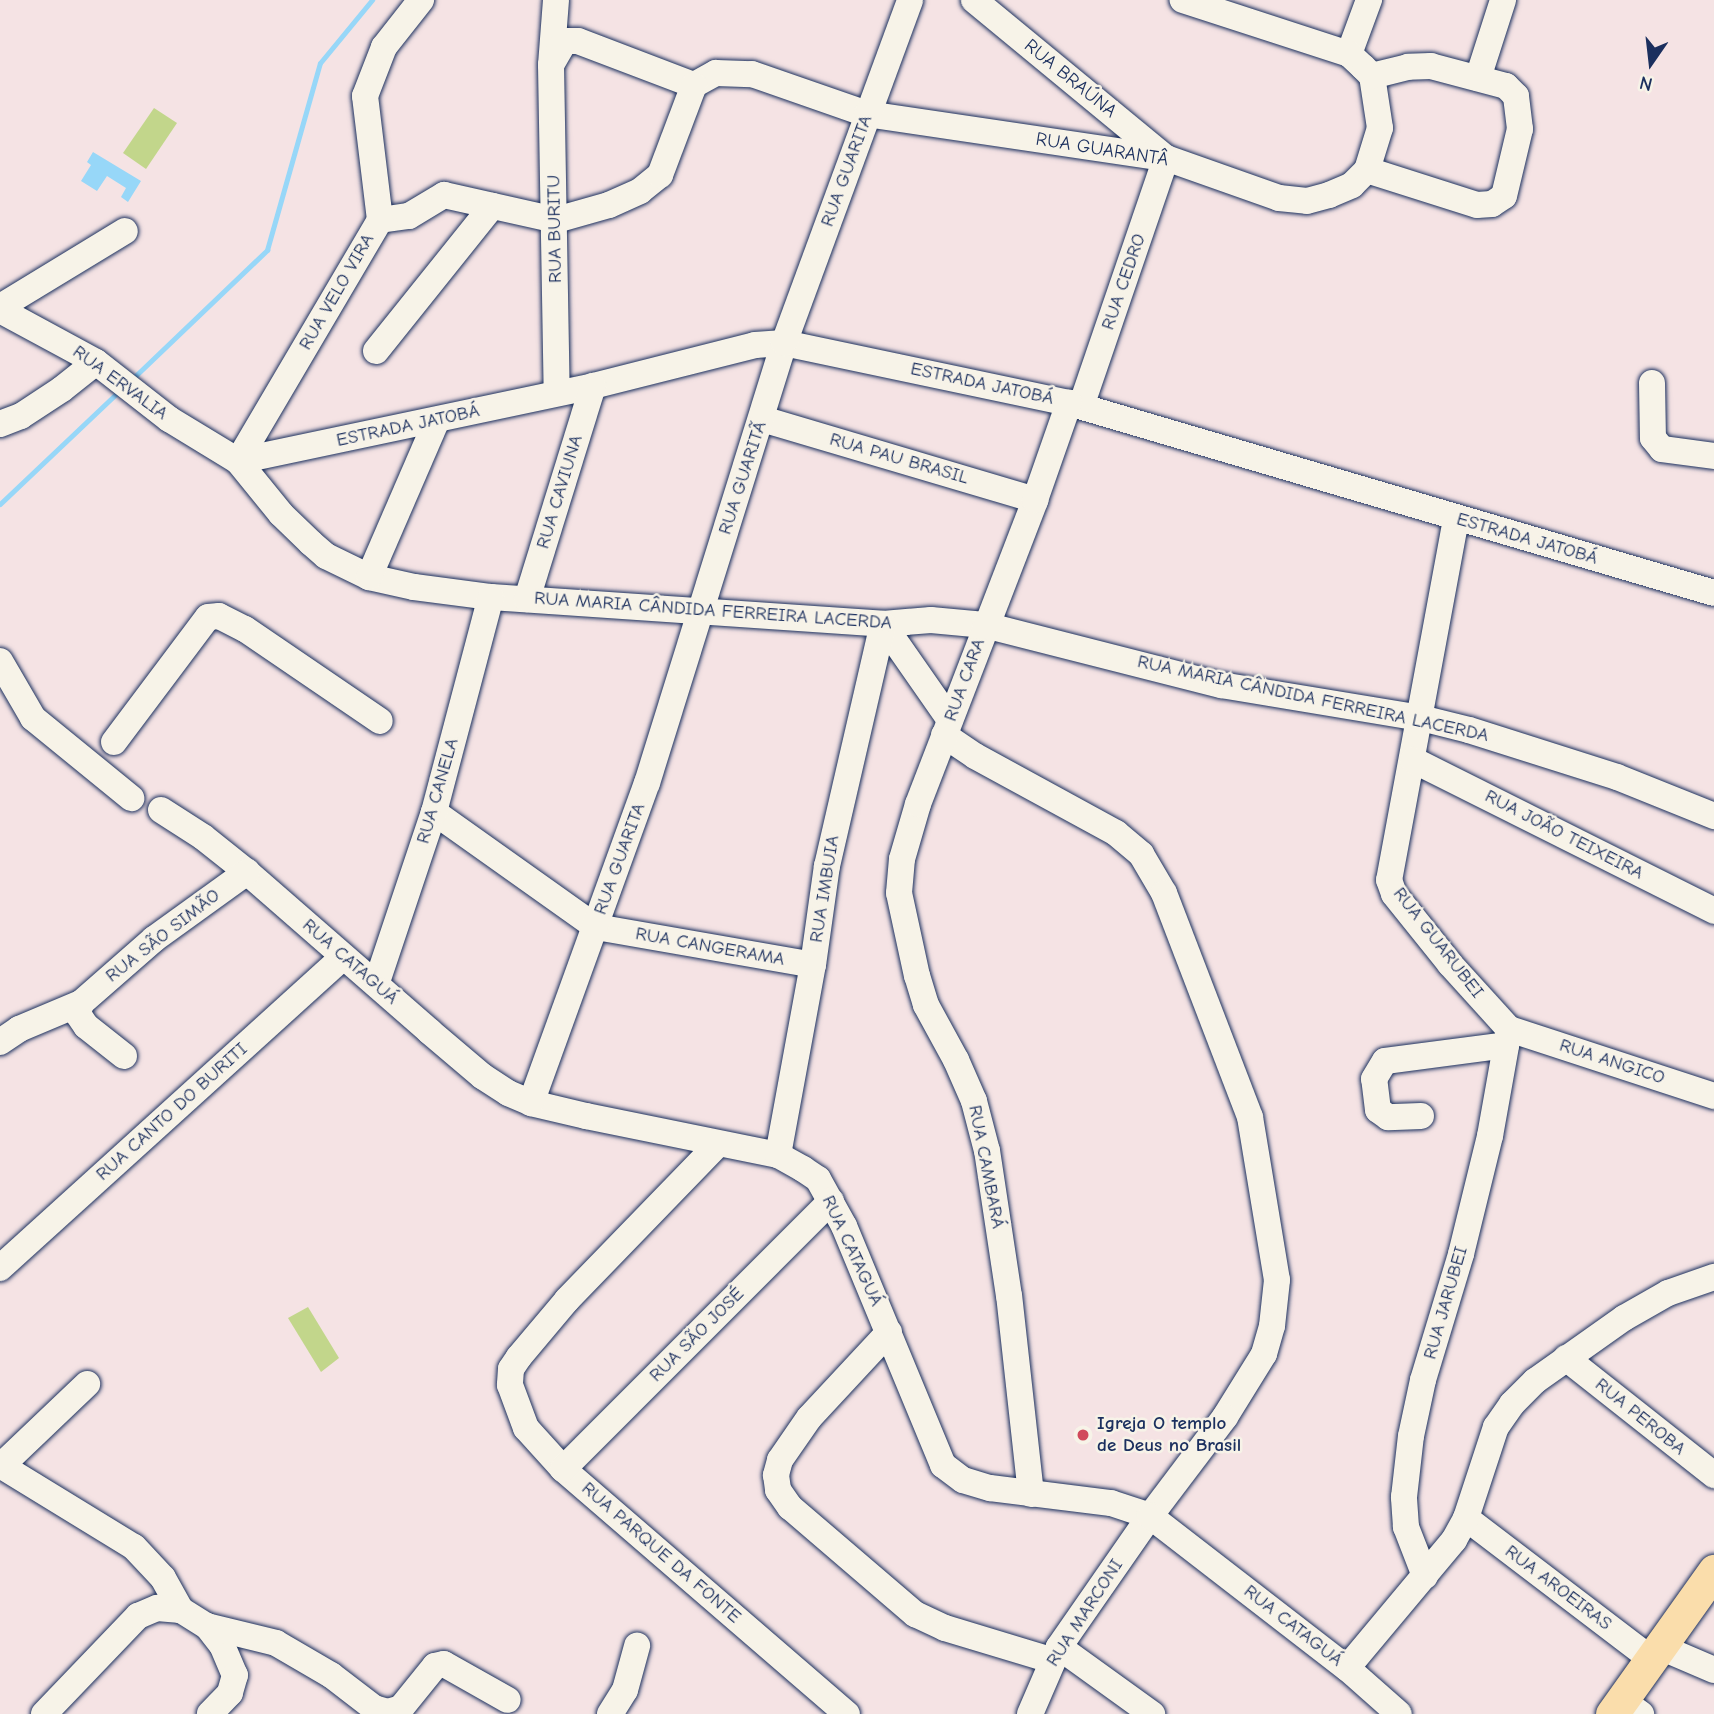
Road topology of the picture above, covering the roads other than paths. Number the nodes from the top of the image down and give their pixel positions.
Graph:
1 (421, 0) edge
2 (556, 0) edge
3 (910, 0) edge
4 (974, 0) edge
5 (1183, 0) edge
6 (1369, 0) edge
7 (1503, 0) edge
8 (1245, 9) edge
9 (1349, 54) junction
10 (551, 65) junction
11 (1373, 76) junction
12 (1478, 78) junction
13 (694, 85) junction
14 (867, 114) junction
15 (1166, 158) junction
16 (1367, 170) junction
17 (492, 206) junction
18 (380, 220) junction
19 (555, 220) junction
20 (125, 231) dead end
21 (0, 308) edge
22 (784, 342) junction
23 (376, 351) dead end
24 (96, 362) junction
25 (1652, 383) dead end
26 (593, 386) junction
27 (557, 393) junction
28 (1075, 404) junction
29 (762, 419) junction
30 (437, 420) junction
31 (0, 424) edge
32 (1714, 456) edge
33 (238, 461) junction
34 (1035, 499) junction
35 (1456, 519) junction
36 (369, 577) junction
37 (1714, 593) edge
38 (491, 597) junction
39 (527, 599) junction
40 (700, 612) junction
41 (883, 624) junction
42 (985, 625) junction
43 (0, 661) edge
44 (1421, 718) junction
45 (380, 721) dead end
46 (947, 727) junction
47 (114, 742) dead end
48 (1413, 760) junction
49 (131, 798) dead end
50 (161, 810) dead end
51 (434, 812) junction
52 (1714, 816) edge
53 (247, 872) junction
54 (1714, 911) edge
55 (596, 927) junction
56 (343, 957) junction
57 (813, 965) junction
58 (377, 982) junction
59 (81, 1003) junction
60 (1508, 1037) junction
61 (0, 1042) edge
62 (124, 1056) dead end
63 (1714, 1096) edge
64 (531, 1103) junction
65 (1421, 1116) dead end
66 (718, 1144) junction
67 (778, 1156) junction
68 (831, 1200) junction
69 (0, 1268) edge
70 (1714, 1277) edge
71 (888, 1332) junction
72 (1566, 1358) junction
73 (87, 1384) dead end
74 (1, 1465) edge
75 (564, 1469) junction
76 (1714, 1475) edge
77 (1031, 1494) junction
78 (1150, 1516) junction
79 (1466, 1518) junction
80 (1714, 1571) edge
81 (1425, 1576) junction
82 (181, 1610) junction
83 (207, 1626) junction
84 (637, 1646) dead end
85 (1654, 1652) junction
86 (1055, 1653) junction
87 (1347, 1668) junction
88 (1714, 1670) edge
89 (508, 1699) dead end
90 (1626, 1710) edge
91 (44, 1714) edge
92 (210, 1714) edge
93 (610, 1714) edge
94 (847, 1714) edge
95 (1030, 1714) edge
96 (1152, 1714) edge
97 (1399, 1714) edge

1 - 18 street, RUA VELO VIRA
2 - 10 street, RUA BURITU
3 - 14 street, RUA GUARITA
4 - 15 street, RUA BRAÚNA
5 - 8 street
6 - 9 street
7 - 12 street
8 - 9 street
9 - 11 street
10 - 13 street
10 - 19 street, RUA BURITU
11 - 12 street
11 - 16 street
12 - 16 street
13 - 14 street, RUA GUARANTÂ
13 - 19 street
14 - 15 street, RUA GUARANTÂ
14 - 22 street, RUA GUARITA
15 - 16 street, RUA GUARANTÂ
15 - 28 street, RUA CEDRO
17 - 18 street
17 - 19 street
17 - 23 street
18 - 33 street, RUA VELO VIRA
19 - 27 street, RUA BURITU
20 - 21 street
21 - 24 street, RUA ERVALIA
22 - 26 street, ESTRADA JATOBÁ
22 - 28 street, ESTRADA JATOBÁ
22 - 29 street, RUA GUARITÃ
24 - 31 street
24 - 33 street, RUA ERVALIA
25 - 32 street
26 - 27 street, ESTRADA JATOBÁ
26 - 39 street, RUA CAVIUNA
27 - 30 street, ESTRADA JATOBÁ
28 - 34 street, RUA CEDRO
28 - 35 street, ESTRADA JATOBÁ
29 - 34 street, RUA PAU BRASIL
29 - 40 street, RUA GUARITÃ
30 - 33 street, ESTRADA JATOBÁ
30 - 36 street
33 - 36 street, RUA MARIA CÂNDIDA FERREIRA LACERDA
34 - 42 street, RUA CEDRO
35 - 37 street, ESTRADA JATOBÁ
35 - 44 street, RUA GUARUBEI
36 - 38 street, RUA MARIA CÂNDIDA FERREIRA LACERDA
38 - 39 street, RUA MARIA CÂNDIDA FERREIRA LACERDA
38 - 51 street, RUA CANELA
39 - 40 street, RUA MARIA CÂNDIDA FERREIRA LACERDA
40 - 41 street, RUA MARIA CÂNDIDA FERREIRA LACERDA
40 - 55 street, RUA GUARITA
41 - 42 street, RUA MARIA CÂNDIDA FERREIRA LACERDA
41 - 46 street
41 - 57 street, RUA IMBUIA
42 - 44 street, RUA MARIA CÂNDIDA FERREIRA LACERDA
42 - 46 street, RUA CARA
43 - 49 street
44 - 48 street, RUA GUARUBEI
44 - 52 street, RUA MARIA CÂNDIDA FERREIRA LACERDA
45 - 47 street
46 - 77 street, RUA CAMBARÁ
46 - 78 street, RUA MARCONI
48 - 54 street, RUA JOÃO TEIXEIRA
48 - 60 street, RUA GUARUBEI
50 - 53 street, RUA CATAGUÁ
51 - 55 street, RUA CANGERAMA
51 - 58 street, RUA CANELA
53 - 56 street, RUA CATAGUÁ
53 - 59 street, RUA SÃO SIMÃO
55 - 57 street, RUA CANGERAMA
55 - 64 street, RUA GUARITA
56 - 58 street, RUA CATAGUÁ
56 - 69 street, RUA CANTO DO BURITI
57 - 67 street, RUA IMBUIA
58 - 64 street, RUA CATAGUÁ
59 - 61 street, RUA SÃO SIMÃO
59 - 62 street
60 - 63 street, RUA ANGICO
60 - 65 street
60 - 81 street, RUA JARUBEI
64 - 66 street, RUA CATAGUÁ
66 - 67 street, RUA CATAGUÁ
66 - 75 street, RUA PARQUE DA FONTE
67 - 68 street, RUA CATAGUÁ
68 - 71 street, RUA CATAGUÁ
68 - 75 street, RUA SÃO JOSÉ
70 - 72 street
71 - 77 street, RUA CATAGUÁ
71 - 86 street
72 - 76 street, RUA PEROBA
72 - 79 street
73 - 74 street
74 - 82 street
75 - 94 street, RUA PARQUE DA FONTE
77 - 78 street, RUA CATAGUÁ
78 - 86 street, RUA MARCONI
78 - 87 street, RUA CATAGUÁ
79 - 81 street
79 - 85 street, RUA AROEIRAS
80 - 85 main road
81 - 87 street
82 - 83 street
82 - 91 street
83 - 89 street
83 - 92 street
84 - 93 street
85 - 88 street, RUA AROEIRAS
85 - 90 main road
86 - 95 street, RUA MARCONI
86 - 96 street
87 - 97 street, RUA CATAGUÁ

